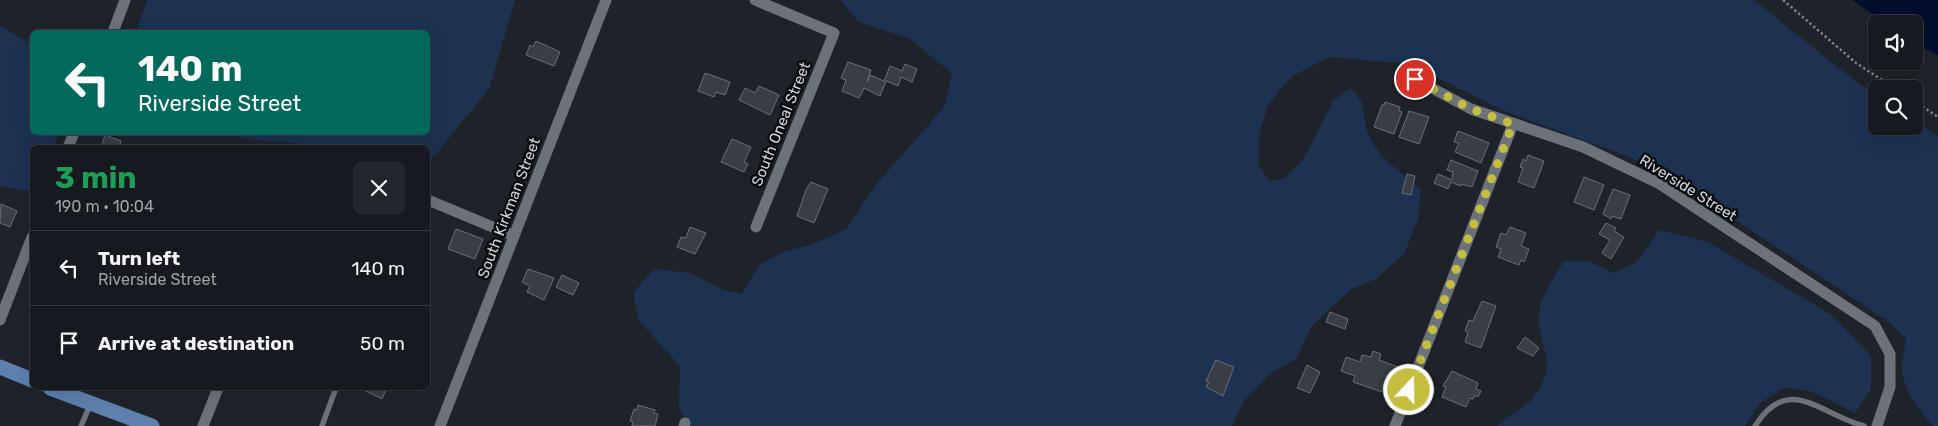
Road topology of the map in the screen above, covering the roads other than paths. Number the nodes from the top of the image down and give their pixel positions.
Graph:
1 (126, 0) edge
2 (606, 0) edge
3 (755, 0) edge
4 (114, 30) edge
5 (1415, 79) dead end
6 (1513, 124) junction
7 (430, 201) edge
8 (756, 227) dead end
9 (514, 236) junction
10 (30, 242) edge
11 (0, 320) edge
12 (0, 367) edge
13 (30, 379) edge
14 (55, 390) edge
15 (217, 390) edge
16 (335, 390) edge
17 (90, 404) junction
18 (81, 426) edge
19 (152, 426) edge
20 (203, 426) edge
21 (322, 426) edge
22 (440, 426) edge
23 (1395, 426) edge
24 (1755, 426) edge
25 (1864, 426) edge
26 (1877, 426) edge

1 - 4 street
2 - 9 street, South Kirkman Street
3 - 8 street, South Oneal Street
5 - 6 street, Riverside Street
6 - 23 street
6 - 26 street, Riverside Street
7 - 9 street
9 - 22 street, South Kirkman Street
10 - 11 street
12 - 13 main road
14 - 17 main road
15 - 20 street
16 - 21 lane
17 - 18 lane
17 - 19 main road
24 - 25 lane

